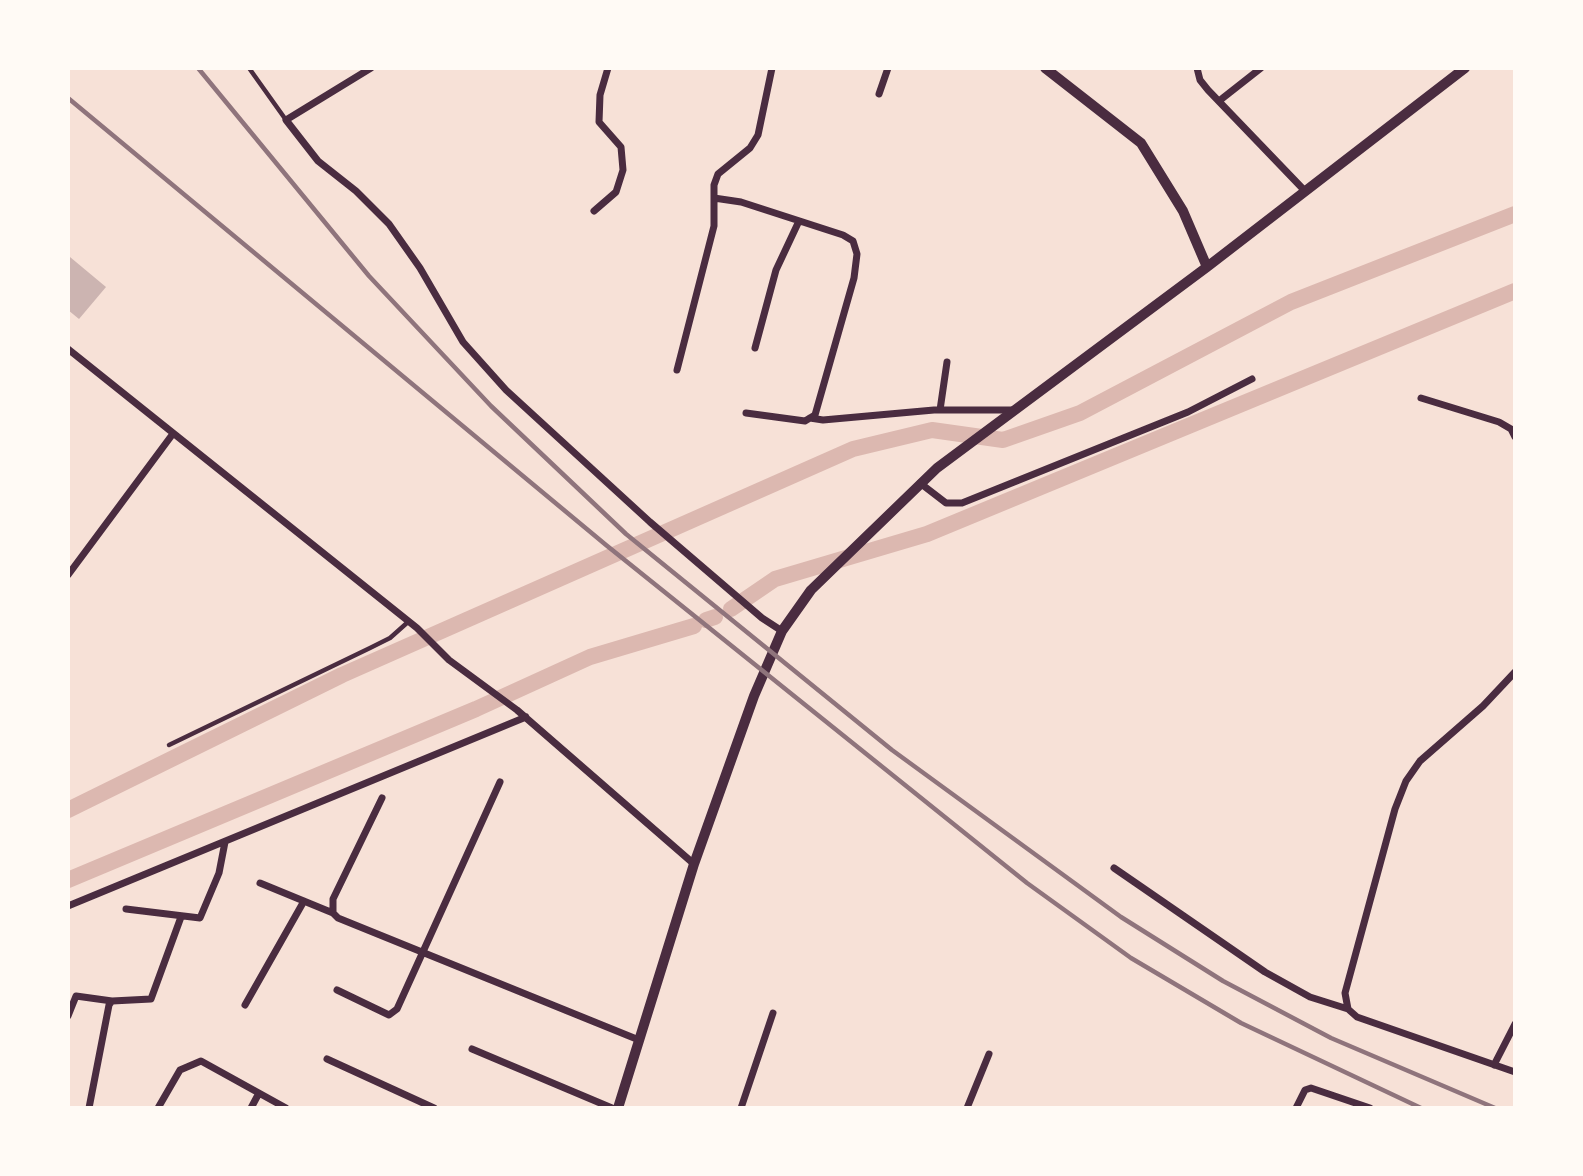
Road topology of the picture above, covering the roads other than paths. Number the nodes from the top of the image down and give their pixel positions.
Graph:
1 (248, 68) edge
2 (371, 68) edge
3 (608, 68) edge
4 (772, 68) edge
5 (888, 68) edge
6 (1045, 68) edge
7 (1197, 68) edge
8 (1261, 68) edge
9 (1465, 68) edge
10 (879, 94) dead end
11 (1219, 101) junction
12 (286, 120) junction
13 (1304, 191) junction
14 (714, 198) junction
15 (594, 211) dead end
16 (799, 221) junction
17 (1207, 267) junction
18 (755, 348) dead end
19 (68, 349) edge
20 (947, 362) dead end
21 (677, 370) dead end
22 (1252, 379) dead end
23 (1421, 398) dead end
24 (940, 410) junction
25 (1013, 410) junction
26 (746, 413) dead end
27 (810, 418) junction
28 (172, 435) junction
29 (1515, 438) edge
30 (920, 483) junction
31 (68, 575) edge
32 (408, 622) junction
33 (782, 631) junction
34 (1515, 672) edge
35 (526, 717) junction
36 (169, 745) dead end
37 (500, 782) dead end
38 (382, 798) dead end
39 (225, 842) junction
40 (694, 864) junction
41 (1114, 868) dead end
42 (260, 883) dead end
43 (304, 901) junction
44 (68, 906) edge
45 (126, 909) dead end
46 (333, 913) junction
47 (181, 917) junction
48 (424, 953) junction
49 (337, 990) dead end
50 (112, 1001) junction
51 (245, 1005) dead end
52 (1348, 1009) junction
53 (773, 1013) dead end
54 (68, 1016) edge
55 (1515, 1024) edge
56 (639, 1040) junction
57 (472, 1049) dead end
58 (989, 1054) dead end
59 (327, 1059) dead end
60 (1494, 1065) junction
61 (1515, 1072) edge
62 (260, 1093) junction
63 (89, 1108) edge
64 (158, 1108) edge
65 (250, 1108) edge
66 (286, 1108) edge
67 (434, 1108) edge
68 (612, 1108) edge
69 (618, 1108) edge
70 (741, 1108) edge
71 (967, 1108) edge
72 (1296, 1108) edge
73 (1370, 1108) edge

1 - 12 lane
2 - 12 street
3 - 15 street
4 - 14 street
5 - 10 street
6 - 17 street
7 - 11 street
8 - 11 street
9 - 13 street
11 - 13 street
12 - 33 street
13 - 17 street
14 - 16 street
14 - 21 street
16 - 18 street
16 - 27 street
17 - 25 street
19 - 28 street
20 - 24 street
22 - 30 street
23 - 29 street
24 - 25 street
24 - 27 street
25 - 30 street
26 - 27 street
28 - 31 street
28 - 32 street
30 - 33 street
32 - 35 street
32 - 36 lane
33 - 40 street
34 - 52 street
35 - 39 street
35 - 40 street
37 - 48 street
38 - 46 street
39 - 44 street
39 - 47 street
40 - 56 street
41 - 52 street
42 - 43 street
43 - 46 street
43 - 51 street
45 - 47 street
46 - 48 street
47 - 50 street
48 - 49 street
48 - 56 street
50 - 54 street
50 - 63 street
52 - 60 street
53 - 70 street
55 - 60 street
56 - 69 street
57 - 68 street
58 - 71 street
59 - 67 street
60 - 61 street
62 - 64 street
62 - 65 street
62 - 66 street
72 - 73 street

